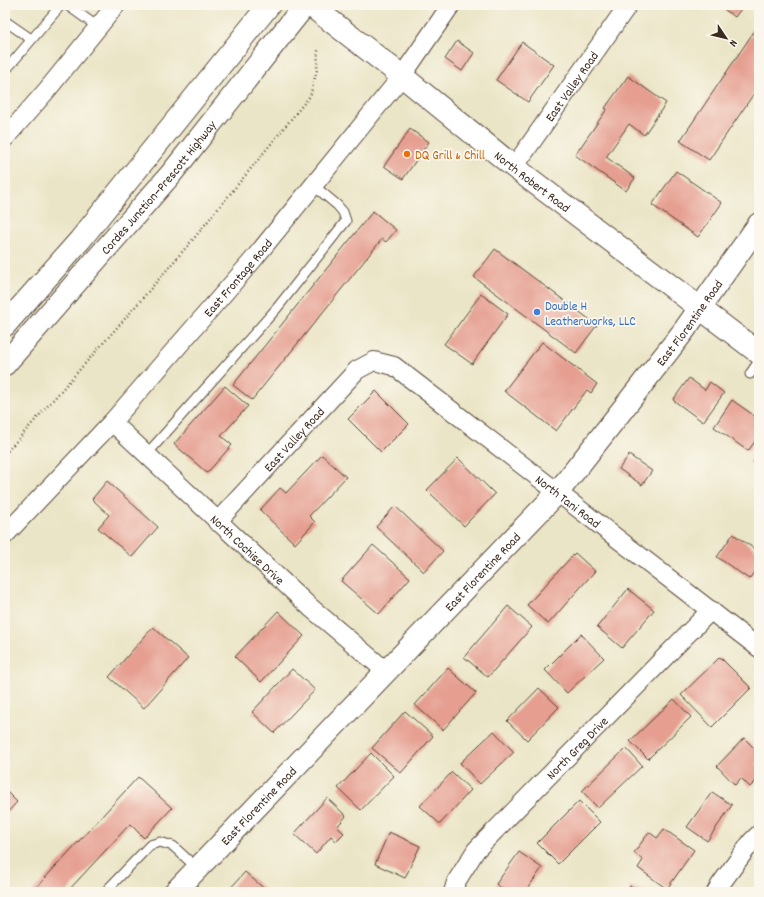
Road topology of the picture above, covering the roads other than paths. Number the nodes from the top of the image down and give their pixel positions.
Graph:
1 (61, 5) edge
2 (67, 5) edge
3 (116, 5) edge
4 (269, 5) edge
5 (305, 5) edge
6 (310, 5) edge
7 (451, 5) edge
8 (628, 5) edge
9 (5, 21) edge
10 (98, 27) junction
11 (31, 39) junction
12 (5, 71) edge
13 (402, 76) junction
14 (5, 138) edge
15 (514, 167) junction
16 (313, 185) junction
17 (759, 224) edge
18 (701, 308) junction
19 (5, 325) edge
20 (759, 353) edge
21 (374, 361) joint
22 (759, 361) edge
23 (5, 364) edge
24 (750, 374) dead end
25 (112, 422) junction
26 (146, 454) junction
27 (558, 492) junction
28 (217, 522) junction
29 (5, 535) edge
30 (711, 610) junction
31 (759, 648) edge
32 (387, 672) junction
33 (759, 834) edge
34 (198, 869) junction
35 (105, 892) edge
36 (175, 892) edge
37 (453, 892) edge
38 (716, 892) edge

1 - 11 lane
2 - 10 lane
3 - 10 street
4 - 19 main road, Cordes Junction–Prescott Highway
5 - 23 main road, Cordes Junction–Prescott Highway
6 - 13 main road, North Robert Road
7 - 13 street, East Frontage Road
8 - 15 street, East Valley Road
9 - 11 lane
10 - 14 street
11 - 12 lane
13 - 15 main road, North Robert Road
13 - 16 street, East Frontage Road
15 - 18 main road, North Robert Road
16 - 25 street, East Frontage Road
16 - 26 lane
17 - 18 main road, East Florentine Road
18 - 20 main road, North Robert Road
18 - 27 main road, East Florentine Road
21 - 27 street, North Tani Road
21 - 28 street, East Valley Road
22 - 24 lane
25 - 26 street, North Cochise Drive
25 - 29 street, East Frontage Road
26 - 28 street, North Cochise Drive
27 - 30 street, North Tani Road
27 - 32 main road, East Florentine Road
28 - 32 street, North Cochise Drive
30 - 31 street, North Tani Road
30 - 37 street, North Greg Drive
32 - 34 main road, East Florentine Road
33 - 38 street
34 - 35 lane
34 - 36 main road, East Florentine Road

